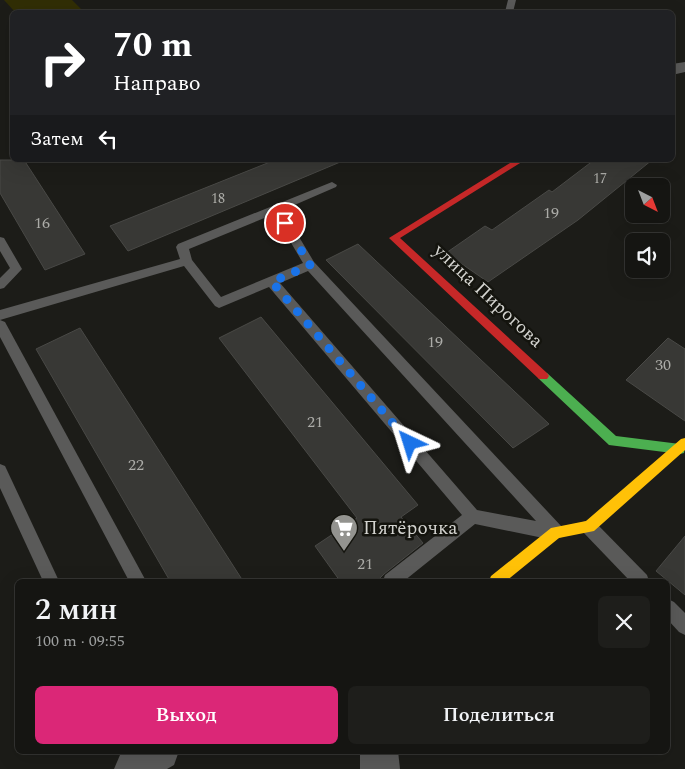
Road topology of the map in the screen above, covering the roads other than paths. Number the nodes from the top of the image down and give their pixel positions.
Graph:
1 (518, 162) edge
2 (332, 185) dead end
3 (277, 209) junction
4 (0, 241) edge
5 (187, 261) junction
6 (310, 265) junction
7 (272, 282) junction
8 (0, 285) edge
9 (0, 316) edge
10 (0, 325) edge
11 (682, 446) edge
12 (0, 471) edge
13 (473, 516) junction
14 (589, 527) junction
15 (556, 532) junction
16 (50, 579) edge
17 (137, 579) edge
18 (394, 579) edge
19 (498, 579) edge
20 (639, 579) edge
21 (670, 610) edge
22 (685, 626) edge
23 (156, 754) edge
24 (379, 754) edge
25 (134, 769) edge
26 (380, 769) edge

1 - 11 street, улица Пирогова
2 - 3 lane
3 - 5 lane
3 - 6 lane
4 - 8 lane
5 - 7 lane
5 - 9 lane
6 - 7 lane
6 - 15 lane
7 - 13 lane
10 - 17 lane
11 - 14 street
12 - 16 lane
13 - 15 lane
13 - 18 lane
14 - 15 street
14 - 20 lane
15 - 19 street
21 - 22 lane
23 - 25 street
24 - 26 street

